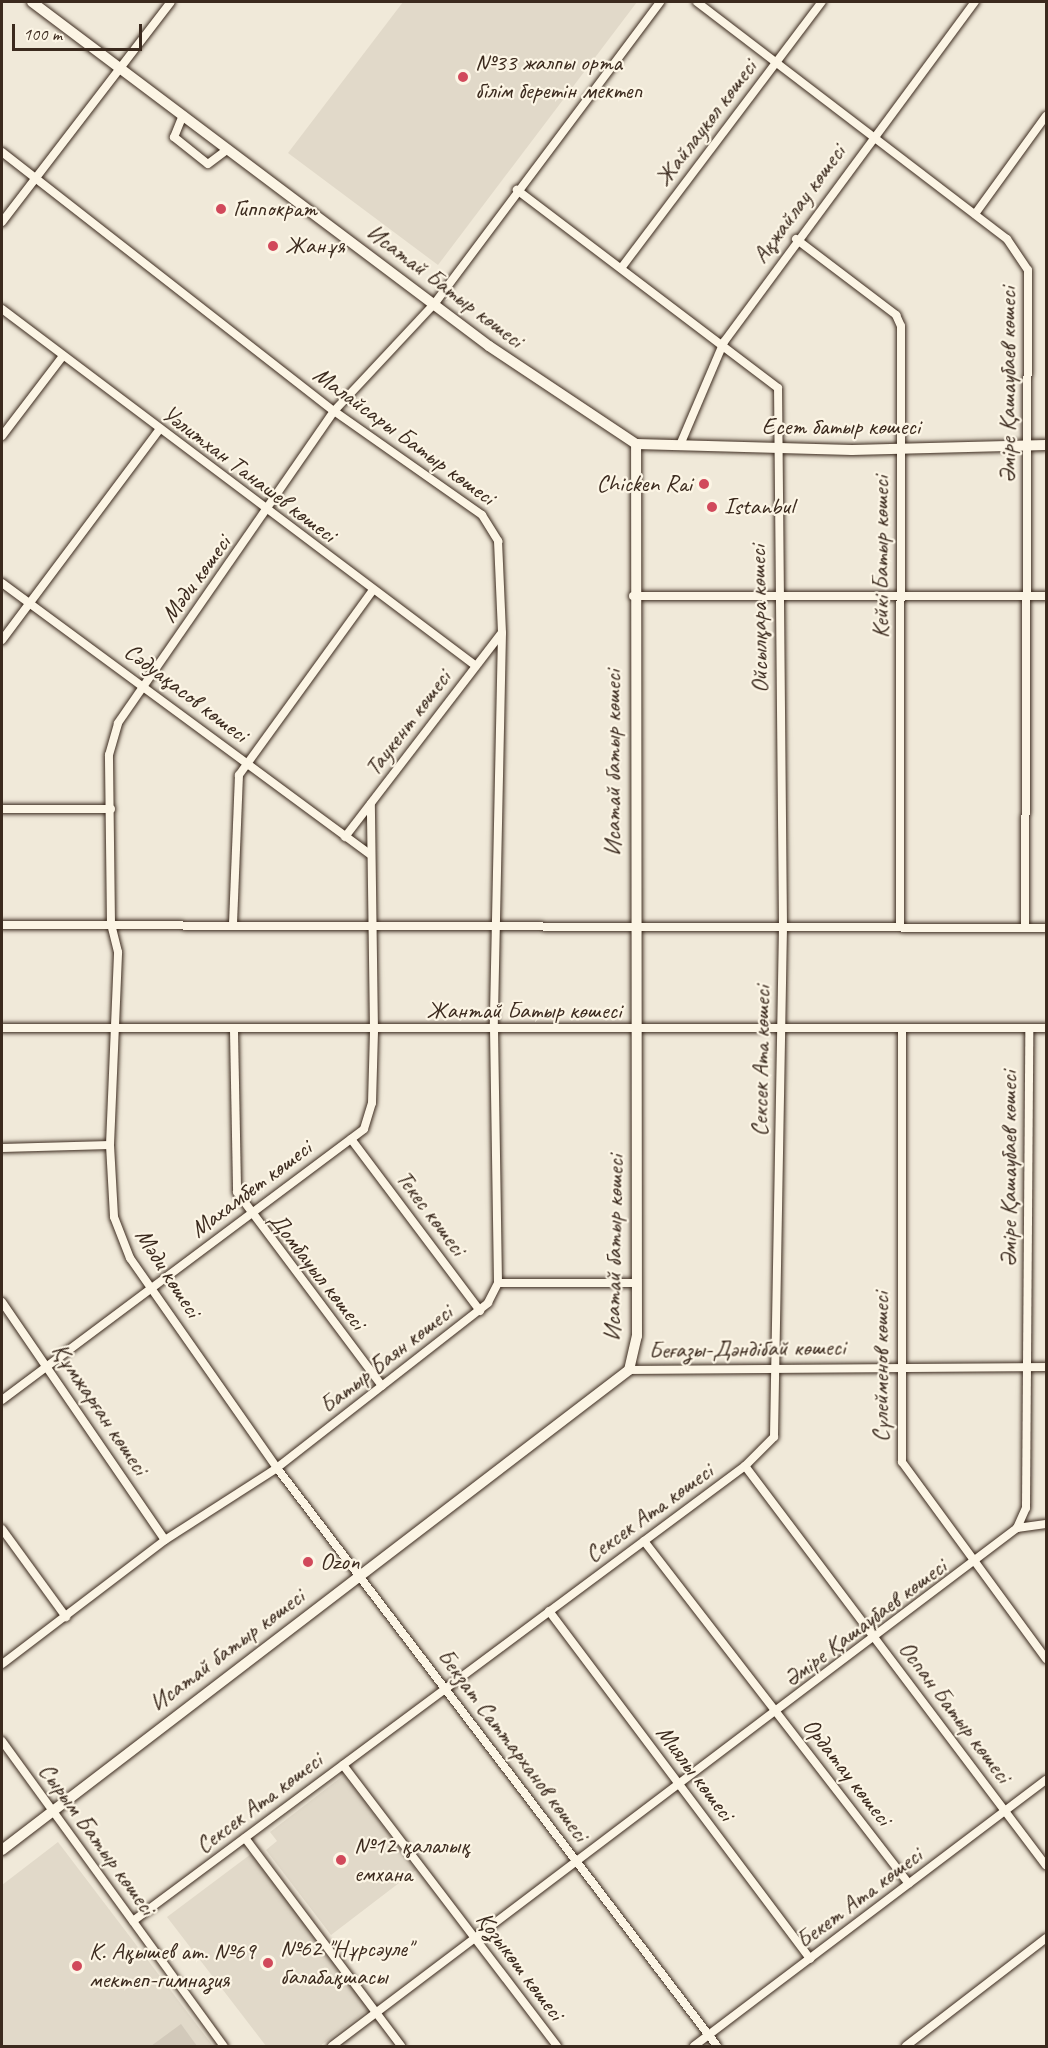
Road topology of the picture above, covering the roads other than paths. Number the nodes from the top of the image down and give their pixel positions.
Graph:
1 (32, 2) edge
2 (171, 2) edge
3 (660, 2) edge
4 (697, 2) edge
5 (822, 2) edge
6 (975, 2) edge
7 (775, 64) junction
8 (121, 68) junction
9 (183, 115) junction
10 (1047, 116) edge
11 (871, 139) junction
12 (228, 149) junction
13 (2, 152) edge
14 (33, 176) junction
15 (517, 190) junction
16 (975, 214) junction
17 (2, 222) edge
18 (796, 239) junction
19 (622, 267) junction
20 (435, 303) junction
21 (2, 309) edge
22 (724, 342) junction
23 (63, 356) junction
24 (334, 411) junction
25 (159, 430) junction
26 (2, 436) edge
27 (636, 444) junction
28 (680, 445) junction
29 (1047, 445) edge
30 (1028, 446) junction
31 (778, 448) junction
32 (902, 448) junction
33 (267, 512) junction
34 (2, 583) edge
35 (373, 590) junction
36 (633, 596) junction
37 (778, 596) junction
38 (1028, 596) junction
39 (1047, 596) edge
40 (901, 597) junction
41 (30, 605) junction
42 (502, 633) junction
43 (2, 640) edge
44 (476, 666) junction
45 (144, 685) junction
46 (247, 762) junction
47 (370, 804) junction
48 (2, 809) edge
49 (111, 809) junction
50 (345, 837) junction
51 (371, 855) junction
52 (111, 924) junction
53 (233, 924) junction
54 (2, 925) edge
55 (372, 925) junction
56 (900, 925) junction
57 (783, 926) junction
58 (1025, 928) junction
59 (1047, 928) edge
60 (496, 930) junction
61 (635, 930) junction
62 (114, 1027) junction
63 (781, 1027) junction
64 (2, 1028) edge
65 (494, 1028) junction
66 (902, 1028) junction
67 (1029, 1028) junction
68 (1047, 1028) edge
69 (374, 1030) junction
70 (234, 1031) junction
71 (635, 1031) junction
72 (351, 1139) junction
73 (110, 1145) junction
74 (2, 1148) edge
75 (249, 1215) junction
76 (498, 1283) junction
77 (637, 1283) junction
78 (151, 1287) junction
79 (2, 1302) edge
80 (480, 1311) junction
81 (48, 1366) junction
82 (778, 1367) junction
83 (900, 1367) junction
84 (1028, 1367) junction
85 (1047, 1367) edge
86 (629, 1370) junction
87 (382, 1386) junction
88 (2, 1400) edge
89 (746, 1466) junction
90 (277, 1468) junction
91 (1047, 1524) edge
92 (1017, 1528) junction
93 (2, 1529) edge
94 (165, 1540) junction
95 (644, 1541) junction
96 (975, 1564) junction
97 (358, 1577) junction
98 (549, 1611) junction
99 (66, 1617) junction
100 (876, 1639) junction
101 (1047, 1659) edge
102 (2, 1664) edge
103 (447, 1688) junction
104 (777, 1713) junction
105 (2, 1741) edge
106 (343, 1765) junction
107 (1047, 1780) edge
108 (680, 1785) junction
109 (49, 1809) junction
110 (1005, 1811) junction
111 (245, 1838) junction
112 (2, 1850) edge
113 (578, 1862) junction
114 (1047, 1866) edge
115 (909, 1884) junction
116 (133, 1921) junction
117 (476, 1938) junction
118 (1047, 1938) edge
119 (810, 1959) junction
120 (376, 2013) junction
121 (709, 2036) junction
122 (224, 2046) edge
123 (332, 2046) edge
124 (401, 2046) edge
125 (556, 2046) edge
126 (694, 2046) edge
127 (717, 2046) edge
128 (906, 2046) edge

1 - 8 street, Исатай Батыр көшесі
2 - 8 street
3 - 15 street, Мәди көшесі
4 - 7 street, Әміре Қашаубаев көшесі
5 - 7 street, Жайлаукөл көшесі
6 - 11 street, Ақжайлау көшесі
7 - 11 street, Әміре Қашаубаев көшесі
7 - 19 street, Жайлаукөл көшесі
8 - 9 street, Исатай Батыр көшесі
8 - 14 street
9 - 12 street, Исатай Батыр көшесі
9 - 12 street
10 - 16 street
11 - 16 street, Әміре Қашаубаев көшесі
11 - 18 street, Ақжайлау көшесі
12 - 20 street, Исатай Батыр көшесі
13 - 14 street, Малайсары Батыр көшесі
14 - 17 street
14 - 24 street, Малайсары Батыр көшесі
15 - 19 street, Ойсылқара көшесі
15 - 20 street, Мәди көшесі
16 - 30 street, Әміре Қашаубаев көшесі
18 - 22 street, Ақжайлау көшесі
18 - 32 street, Кейкі Батыр көшесі
19 - 22 street, Ойсылқара көшесі
20 - 24 street, Мәди көшесі
20 - 27 street, Исатай Батыр көшесі
21 - 23 street, Уәлитхан Танашев көшесі
22 - 28 street, Ақжайлау көшесі
22 - 31 street, Ойсылқара көшесі
23 - 25 street, Уәлитхан Танашев көшесі
23 - 26 street
24 - 33 street, Мәди көшесі
24 - 42 street, Малайсары Батыр көшесі
25 - 33 street, Уәлитхан Танашев көшесі
25 - 41 street
27 - 28 street, Есет батыр көшесі
27 - 36 street, Исатай батыр көшесі
28 - 31 street, Есет батыр көшесі
29 - 30 street, Есет батыр көшесі
30 - 32 street, Есет батыр көшесі
30 - 38 street, Әміре Қашаубаев көшесі
31 - 32 street, Есет батыр көшесі
31 - 37 street, Ойсылқара көшесі
32 - 40 street, Кейкі Батыр көшесі
33 - 35 street, Уәлитхан Танашев көшесі
33 - 45 street, Мәди көшесі
34 - 41 street, Сәдуақасов көшесі
35 - 44 street, Уәлитхан Танашев көшесі
35 - 46 street
36 - 37 street
36 - 61 street, Исатай батыр көшесі
37 - 40 street
37 - 57 street, Ойсылқара көшесі
38 - 39 street
38 - 40 street
38 - 58 street, Әміре Қашаубаев көшесі
40 - 56 street, Кейкі Батыр көшесі
41 - 43 street
41 - 45 street, Сәдуақасов көшесі
42 - 44 street, Таукент көшесі
42 - 60 street, Малайсары Батыр көшесі
44 - 47 street, Таукент көшесі
45 - 46 street, Сәдуақасов көшесі
45 - 49 street, Мәди көшесі
46 - 50 street, Сәдуақасов көшесі
46 - 53 street
47 - 50 street, Таукент көшесі
47 - 51 street, Махамбет көшесі
48 - 49 street
49 - 52 street, Мәди көшесі
50 - 51 street, Сәдуақасов көшесі
51 - 55 street, Махамбет көшесі
52 - 53 street
52 - 54 street
52 - 62 street, Мәди көшесі
53 - 55 street
55 - 60 street
55 - 69 street, Махамбет көшесі
56 - 57 street
56 - 58 street
57 - 61 street
57 - 63 street, Сексек Ата көшесі
58 - 59 street
60 - 61 street
60 - 65 street
61 - 71 street, Исатай батыр көшесі
62 - 64 street, Жантай Батыр көшесі
62 - 70 street, Жантай Батыр көшесі
62 - 73 street, Мәди көшесі
63 - 66 street, Жантай Батыр көшесі
63 - 71 street, Жантай Батыр көшесі
63 - 82 street, Сексек Ата көшесі
65 - 69 street, Жантай Батыр көшесі
65 - 71 street, Жантай Батыр көшесі
65 - 76 street
66 - 67 street, Жантай Батыр көшесі
66 - 83 street, Сүлейменов көшесі
67 - 68 street, Жантай Батыр көшесі
67 - 84 street, Әміре Қашаубаев көшесі
69 - 70 street, Жантай Батыр көшесі
69 - 72 street, Махамбет көшесі
70 - 75 street, Домбауыл көшесі
71 - 77 street, Исатай батыр көшесі
72 - 75 street, Махамбет көшесі
72 - 80 street, Текес көшесі
73 - 74 street
73 - 78 street, Мәди көшесі
75 - 78 street, Махамбет көшесі
75 - 87 street, Домбауыл көшесі
76 - 77 street
76 - 80 street, Батыр Баян көшесі
77 - 86 street, Исатай батыр көшесі
78 - 81 street, Махамбет көшесі
78 - 90 street, Мәди көшесі
79 - 81 street, Құмжарған көшесі
80 - 87 street, Батыр Баян көшесі
81 - 88 street, Махамбет көшесі
81 - 94 street, Құмжарған көшесі
82 - 83 street, Беғазы-Дәндібай көшесі
82 - 86 street, Беғазы-Дәндібай көшесі
82 - 89 street, Сексек Ата көшесі
83 - 84 street, Беғазы-Дәндібай көшесі
83 - 96 street, Сүлейменов көшесі
84 - 85 street, Беғазы-Дәндібай көшесі
84 - 92 street, Әміре Қашаубаев көшесі
86 - 97 street, Исатай батыр көшесі
87 - 90 street, Батыр Баян көшесі
89 - 95 street, Сексек Ата көшесі
89 - 100 street, Оспан Батыр көшесі
90 - 94 street, Батыр Баян көшесі
90 - 97 street, Бекзат Саттарханов көшесі
91 - 92 street
92 - 96 street, Әміре Қашаубаев көшесі
93 - 99 street
94 - 99 street, Батыр Баян көшесі
95 - 98 street, Сексек Ата көшесі
95 - 104 street, Ордатау көшесі
96 - 100 street, Әміре Қашаубаев көшесі
96 - 101 street, Сүлейменов көшесі
97 - 103 street, Бекзат Саттарханов көшесі
97 - 109 street, Исатай батыр көшесі
98 - 103 street, Сексек Ата көшесі
98 - 108 street, Миялы көшесі
99 - 102 street, Батыр Баян көшесі
100 - 104 street, Әміре Қашаубаев көшесі
100 - 110 street, Оспан Батыр көшесі
103 - 106 street, Сексек Ата көшесі
103 - 113 street, Бекзат Саттарханов көшесі
104 - 108 street, Әміре Қашаубаев көшесі
104 - 115 street, Ордатау көшесі
105 - 109 street, Сырым Батыр көшесі
106 - 111 street, Сексек Ата көшесі
106 - 117 street, Қозыкөш көшесі
107 - 110 street, Бекет Ата көшесі
108 - 113 street, Әміре Қашаубаев көшесі
108 - 119 street, Миялы көшесі
109 - 112 street, Исатай батыр көшесі
109 - 116 street, Сырым Батыр көшесі
110 - 114 street, Оспан Батыр көшесі
110 - 115 street, Бекет Ата көшесі
111 - 116 street, Сексек Ата көшесі
111 - 120 street
113 - 117 street, Әміре Қашаубаев көшесі
113 - 121 street, Бекзат Саттарханов көшесі
115 - 119 street, Бекет Ата көшесі
116 - 122 street, Сырым Батыр көшесі
117 - 120 street, Әміре Қашаубаев көшесі
117 - 125 street, Қозыкөш көшесі
118 - 128 street
119 - 121 street, Бекет Ата көшесі
120 - 123 street, Әміре Қашаубаев көшесі
120 - 124 street
121 - 126 street, Бекет Ата көшесі
121 - 127 street, Бекзат Саттарханов көшесі

